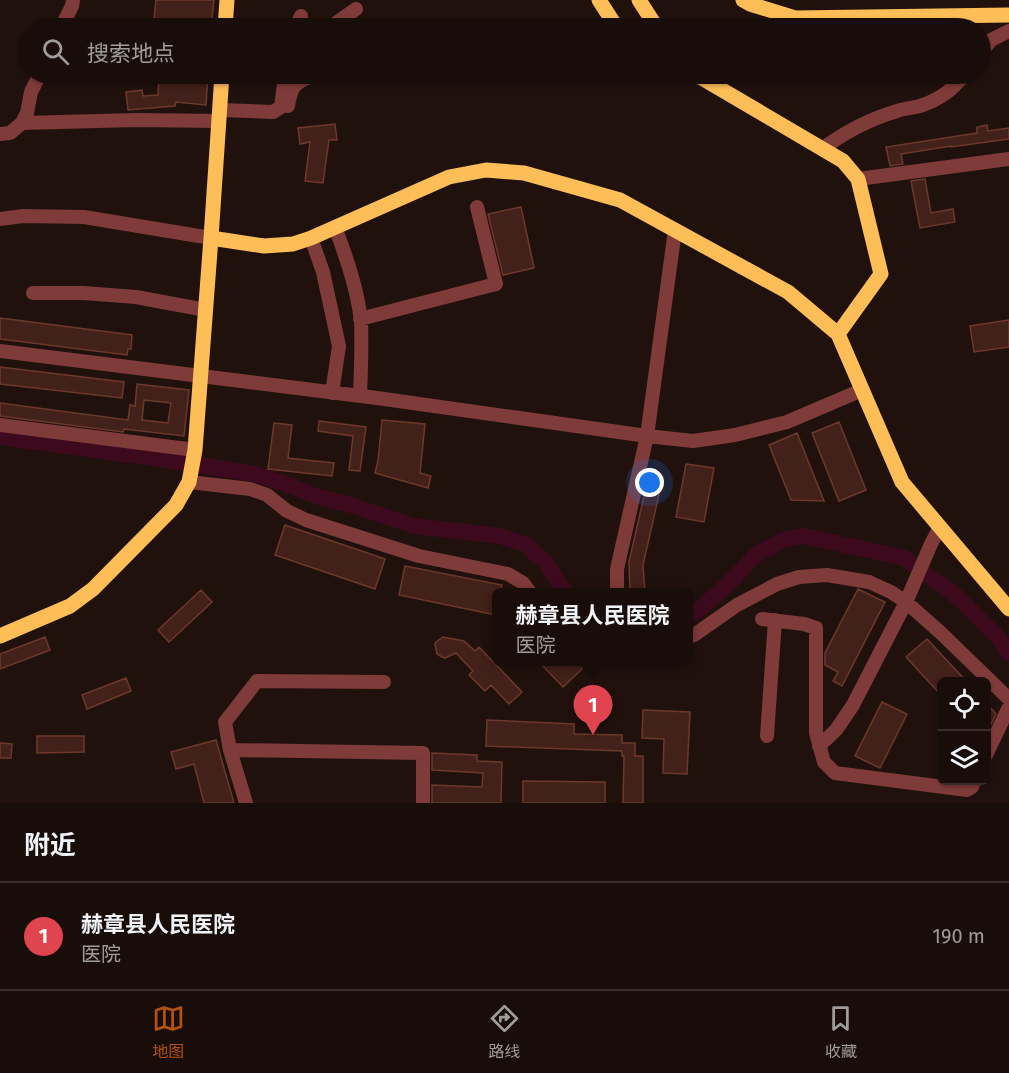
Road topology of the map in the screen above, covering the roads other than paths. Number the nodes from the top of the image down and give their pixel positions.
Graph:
1 (73, 0) edge
2 (227, 0) edge
3 (599, 0) edge
4 (639, 0) edge
5 (743, 0) edge
6 (356, 9) dead end
7 (1009, 15) edge
8 (67, 18) edge
9 (226, 18) edge
10 (343, 18) edge
11 (611, 18) edge
12 (651, 18) edge
13 (1009, 31) edge
14 (991, 41) edge
15 (35, 84) edge
16 (221, 84) edge
17 (284, 84) edge
18 (297, 84) edge
19 (712, 84) edge
20 (956, 84) edge
21 (281, 107) junction
22 (219, 116) junction
23 (22, 123) junction
24 (0, 134) edge
25 (822, 149) junction
26 (1009, 159) edge
27 (858, 179) junction
28 (477, 207) dead end
29 (0, 219) edge
30 (335, 227) junction
31 (675, 230) junction
32 (211, 238) junction
33 (311, 238) junction
34 (33, 293) dead end
35 (206, 310) junction
36 (360, 319) junction
37 (838, 334) junction
38 (0, 351) edge
39 (200, 377) junction
40 (862, 390) junction
41 (332, 393) junction
42 (360, 396) junction
43 (0, 425) edge
44 (647, 436) junction
45 (194, 453) junction
46 (190, 476) junction
47 (940, 527) junction
48 (527, 588) edge
49 (617, 588) edge
50 (906, 602) junction
51 (1009, 609) edge
52 (693, 635) edge
53 (0, 636) edge
54 (384, 682) dead end
55 (1009, 699) edge
56 (1009, 707) edge
57 (767, 736) dead end
58 (819, 746) junction
59 (991, 746) edge
60 (230, 750) junction
61 (973, 785) edge
62 (246, 803) edge
63 (423, 803) edge

1 - 8 street
2 - 9 main road
3 - 11 main road
4 - 12 main road
5 - 7 main road
6 - 10 street
13 - 14 street
15 - 23 street
16 - 22 main road
17 - 21 street
18 - 21 street
19 - 25 main road
20 - 25 street
21 - 22 street
22 - 23 street
22 - 32 main road
23 - 24 street
25 - 27 main road
26 - 27 street
27 - 37 main road
28 - 36 street
29 - 32 street
30 - 31 main road
30 - 33 main road
30 - 36 street
31 - 37 main road
31 - 44 street
32 - 33 main road
32 - 35 main road
33 - 41 street
34 - 35 street
35 - 39 main road
36 - 42 street
37 - 40 main road
38 - 39 street
39 - 41 street
39 - 45 main road
40 - 44 street
40 - 47 main road
41 - 42 street
42 - 44 street
43 - 45 street
44 - 49 street
45 - 46 main road
46 - 48 street
46 - 53 main road
47 - 50 street
47 - 51 main road
50 - 52 street
50 - 55 street
50 - 58 street
54 - 60 street
56 - 59 street
57 - 58 street
58 - 61 street
60 - 62 street
60 - 63 street

